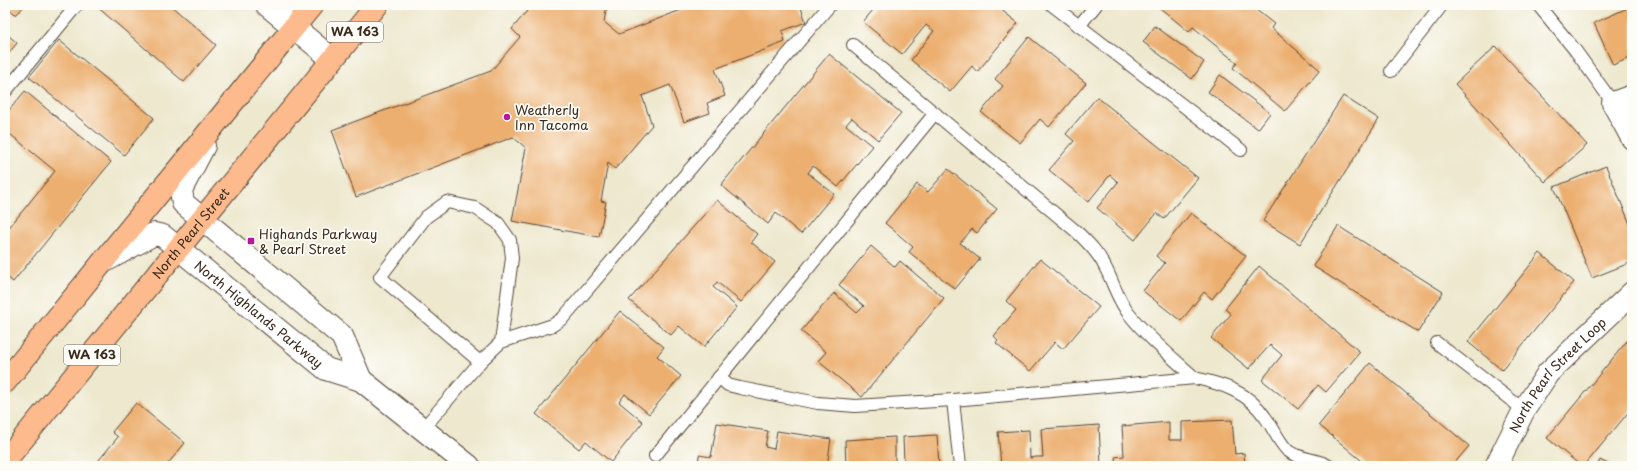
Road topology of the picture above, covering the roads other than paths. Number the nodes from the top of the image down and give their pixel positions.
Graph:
1 (77, 5) edge
2 (267, 5) edge
3 (312, 5) edge
4 (377, 5) edge
5 (830, 5) edge
6 (1052, 5) edge
7 (1096, 5) edge
8 (1442, 5) edge
9 (1538, 5) edge
10 (1079, 26) junction
11 (293, 27) junction
12 (853, 45) dead end
13 (332, 60) junction
14 (1391, 71) dead end
15 (5, 92) edge
16 (1622, 100) edge
17 (935, 113) junction
18 (212, 129) junction
19 (1632, 138) edge
20 (1241, 150) dead end
21 (204, 220) junction
22 (179, 248) junction
23 (100, 264) junction
24 (1632, 293) edge
25 (500, 342) junction
26 (1436, 343) dead end
27 (480, 362) junction
28 (719, 377) junction
29 (1196, 378) junction
30 (361, 380) junction
31 (5, 382) edge
32 (953, 400) junction
33 (1524, 410) junction
34 (422, 430) junction
35 (655, 456) dead end
36 (5, 461) edge
37 (469, 466) edge
38 (960, 466) edge
39 (1329, 466) edge
40 (1496, 466) edge

1 - 15 lane
2 - 11 street
3 - 11 main road
4 - 13 main road, North Pearl Street / WA 163
5 - 25 lane
6 - 10 lane
7 - 10 lane
8 - 14 lane
9 - 16 lane
10 - 20 lane
11 - 13 street
11 - 18 main road
12 - 17 lane
13 - 21 main road, North Pearl Street / WA 163
16 - 19 street
17 - 28 lane
17 - 29 lane
18 - 21 street, North Highlands Parkway
18 - 23 main road
21 - 22 main road, North Pearl Street / WA 163
21 - 30 street, North Highlands Parkway
22 - 23 street, North Highlands Parkway
22 - 30 street, North Highlands Parkway
22 - 36 main road, North Pearl Street / WA 163
23 - 31 main road
24 - 33 street, North Pearl Street Loop
25 - 27 lane
25 - 27 lane
26 - 33 lane
27 - 34 lane
28 - 32 lane
28 - 35 lane
29 - 32 lane
29 - 39 lane
30 - 34 street, North Highlands Parkway
32 - 38 lane
33 - 40 street, North Pearl Street Loop
34 - 37 street, North Highlands Parkway

